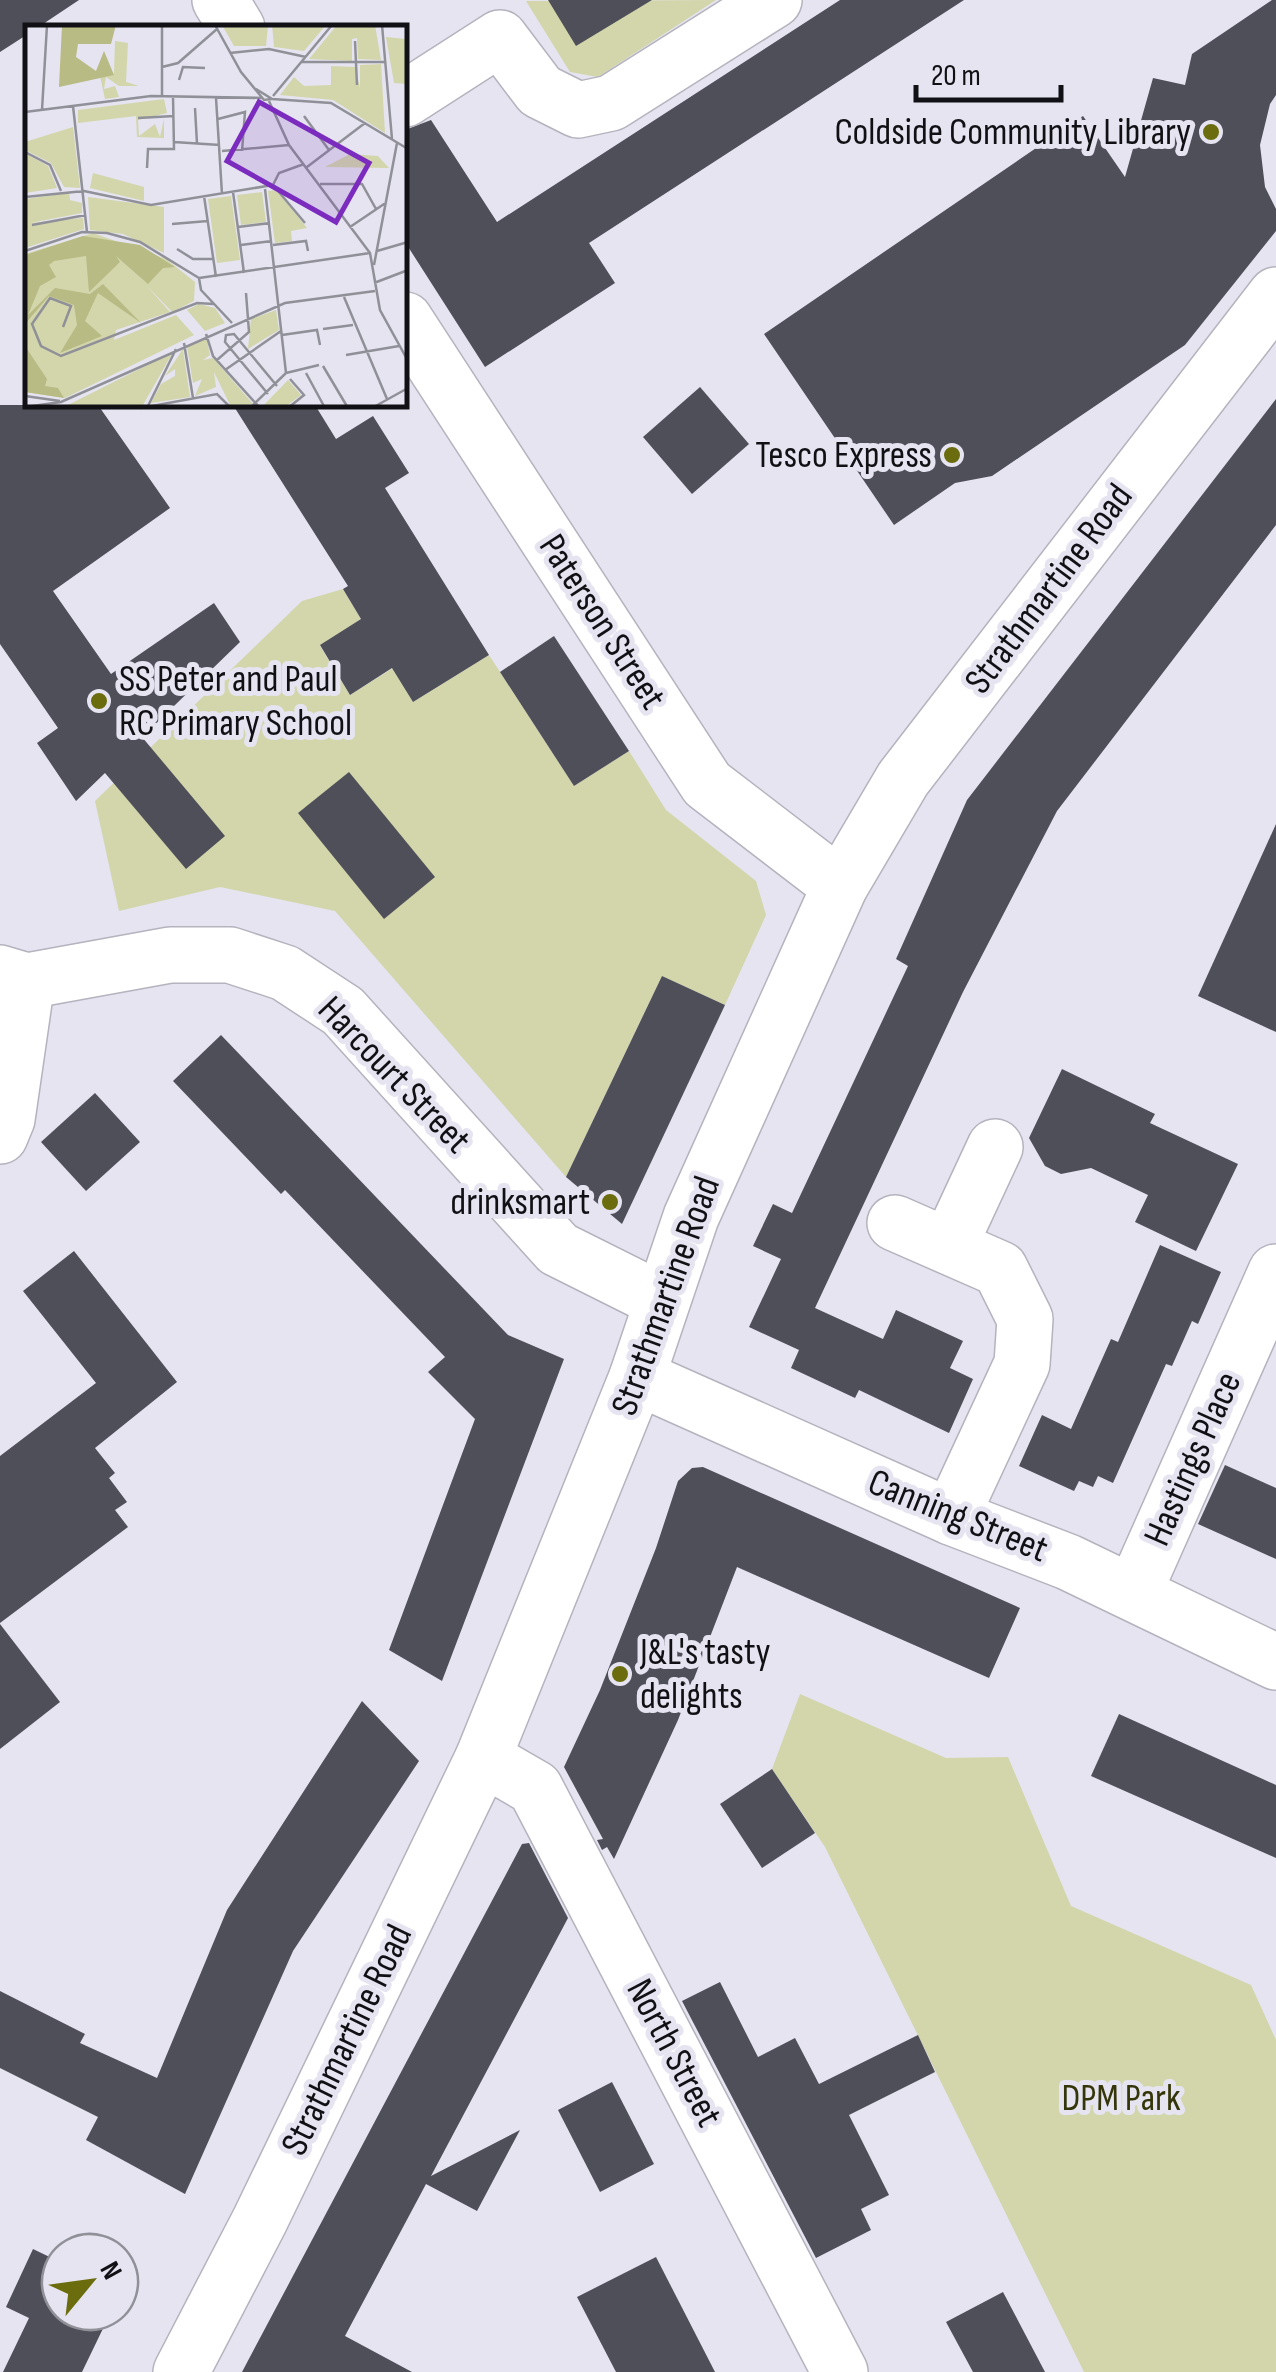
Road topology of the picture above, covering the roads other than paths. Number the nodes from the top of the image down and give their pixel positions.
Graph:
1 (220, 0) edge
2 (774, 0) edge
3 (235, 25) edge
4 (408, 96) edge
5 (1276, 295) edge
6 (408, 325) edge
7 (840, 886) junction
8 (14, 977) edge
9 (0, 1136) edge
10 (995, 1146) dead end
11 (896, 1224) dead end
12 (949, 1246) junction
13 (1276, 1272) edge
14 (660, 1300) junction
15 (637, 1377) junction
16 (950, 1516) junction
17 (1134, 1592) junction
18 (1276, 1662) edge
19 (483, 1758) junction
20 (181, 2372) edge
21 (840, 2372) edge

1 - 3 street
2 - 4 street
5 - 7 street, Strathmartine Road
6 - 7 street, Paterson Street
7 - 14 street, Strathmartine Road
8 - 9 street
8 - 14 street, Harcourt Street
10 - 12 street
11 - 12 street
12 - 16 street
13 - 17 street, Hastings Place
14 - 15 street, Strathmartine Road
15 - 16 street, Canning Street
15 - 19 street, Strathmartine Road
16 - 17 street, Canning Street
17 - 18 street, Canning Street
19 - 20 street, Strathmartine Road
19 - 21 street, North Street

